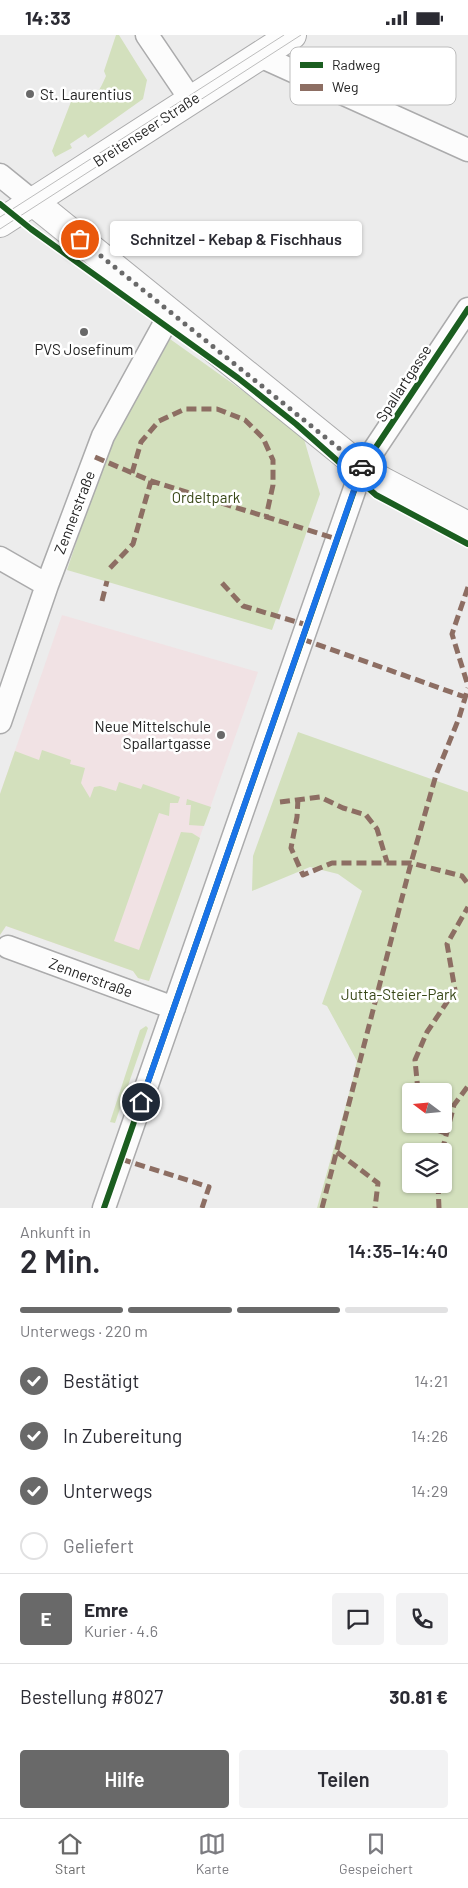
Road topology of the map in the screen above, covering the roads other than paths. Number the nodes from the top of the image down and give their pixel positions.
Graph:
1 (147, 35) edge
2 (292, 35) edge
3 (260, 56) junction
4 (290, 70) edge
5 (191, 100) junction
6 (368, 105) edge
7 (468, 150) edge
8 (0, 175) edge
9 (32, 201) junction
10 (0, 223) edge
11 (171, 312) junction
12 (464, 323) edge
13 (362, 468) junction
14 (468, 526) edge
15 (0, 558) edge
16 (47, 585) junction
17 (0, 722) edge
18 (8, 947) dead end
19 (174, 1008) junction
20 (104, 1208) edge

1 - 5 street
2 - 3 street, Breitenseer Straße
3 - 4 street
3 - 5 street, Breitenseer Straße
5 - 9 street, Breitenseer Straße
6 - 7 street
8 - 9 street
9 - 10 street, Breitenseer Straße
9 - 11 street
11 - 13 street
11 - 16 street, Zennerstraße
12 - 13 street, Spallartgasse
13 - 14 street
13 - 19 street, Spallartgasse
15 - 16 street
16 - 17 street, Zennerstraße
18 - 19 street, Zennerstraße
19 - 20 street, Spallartgasse

